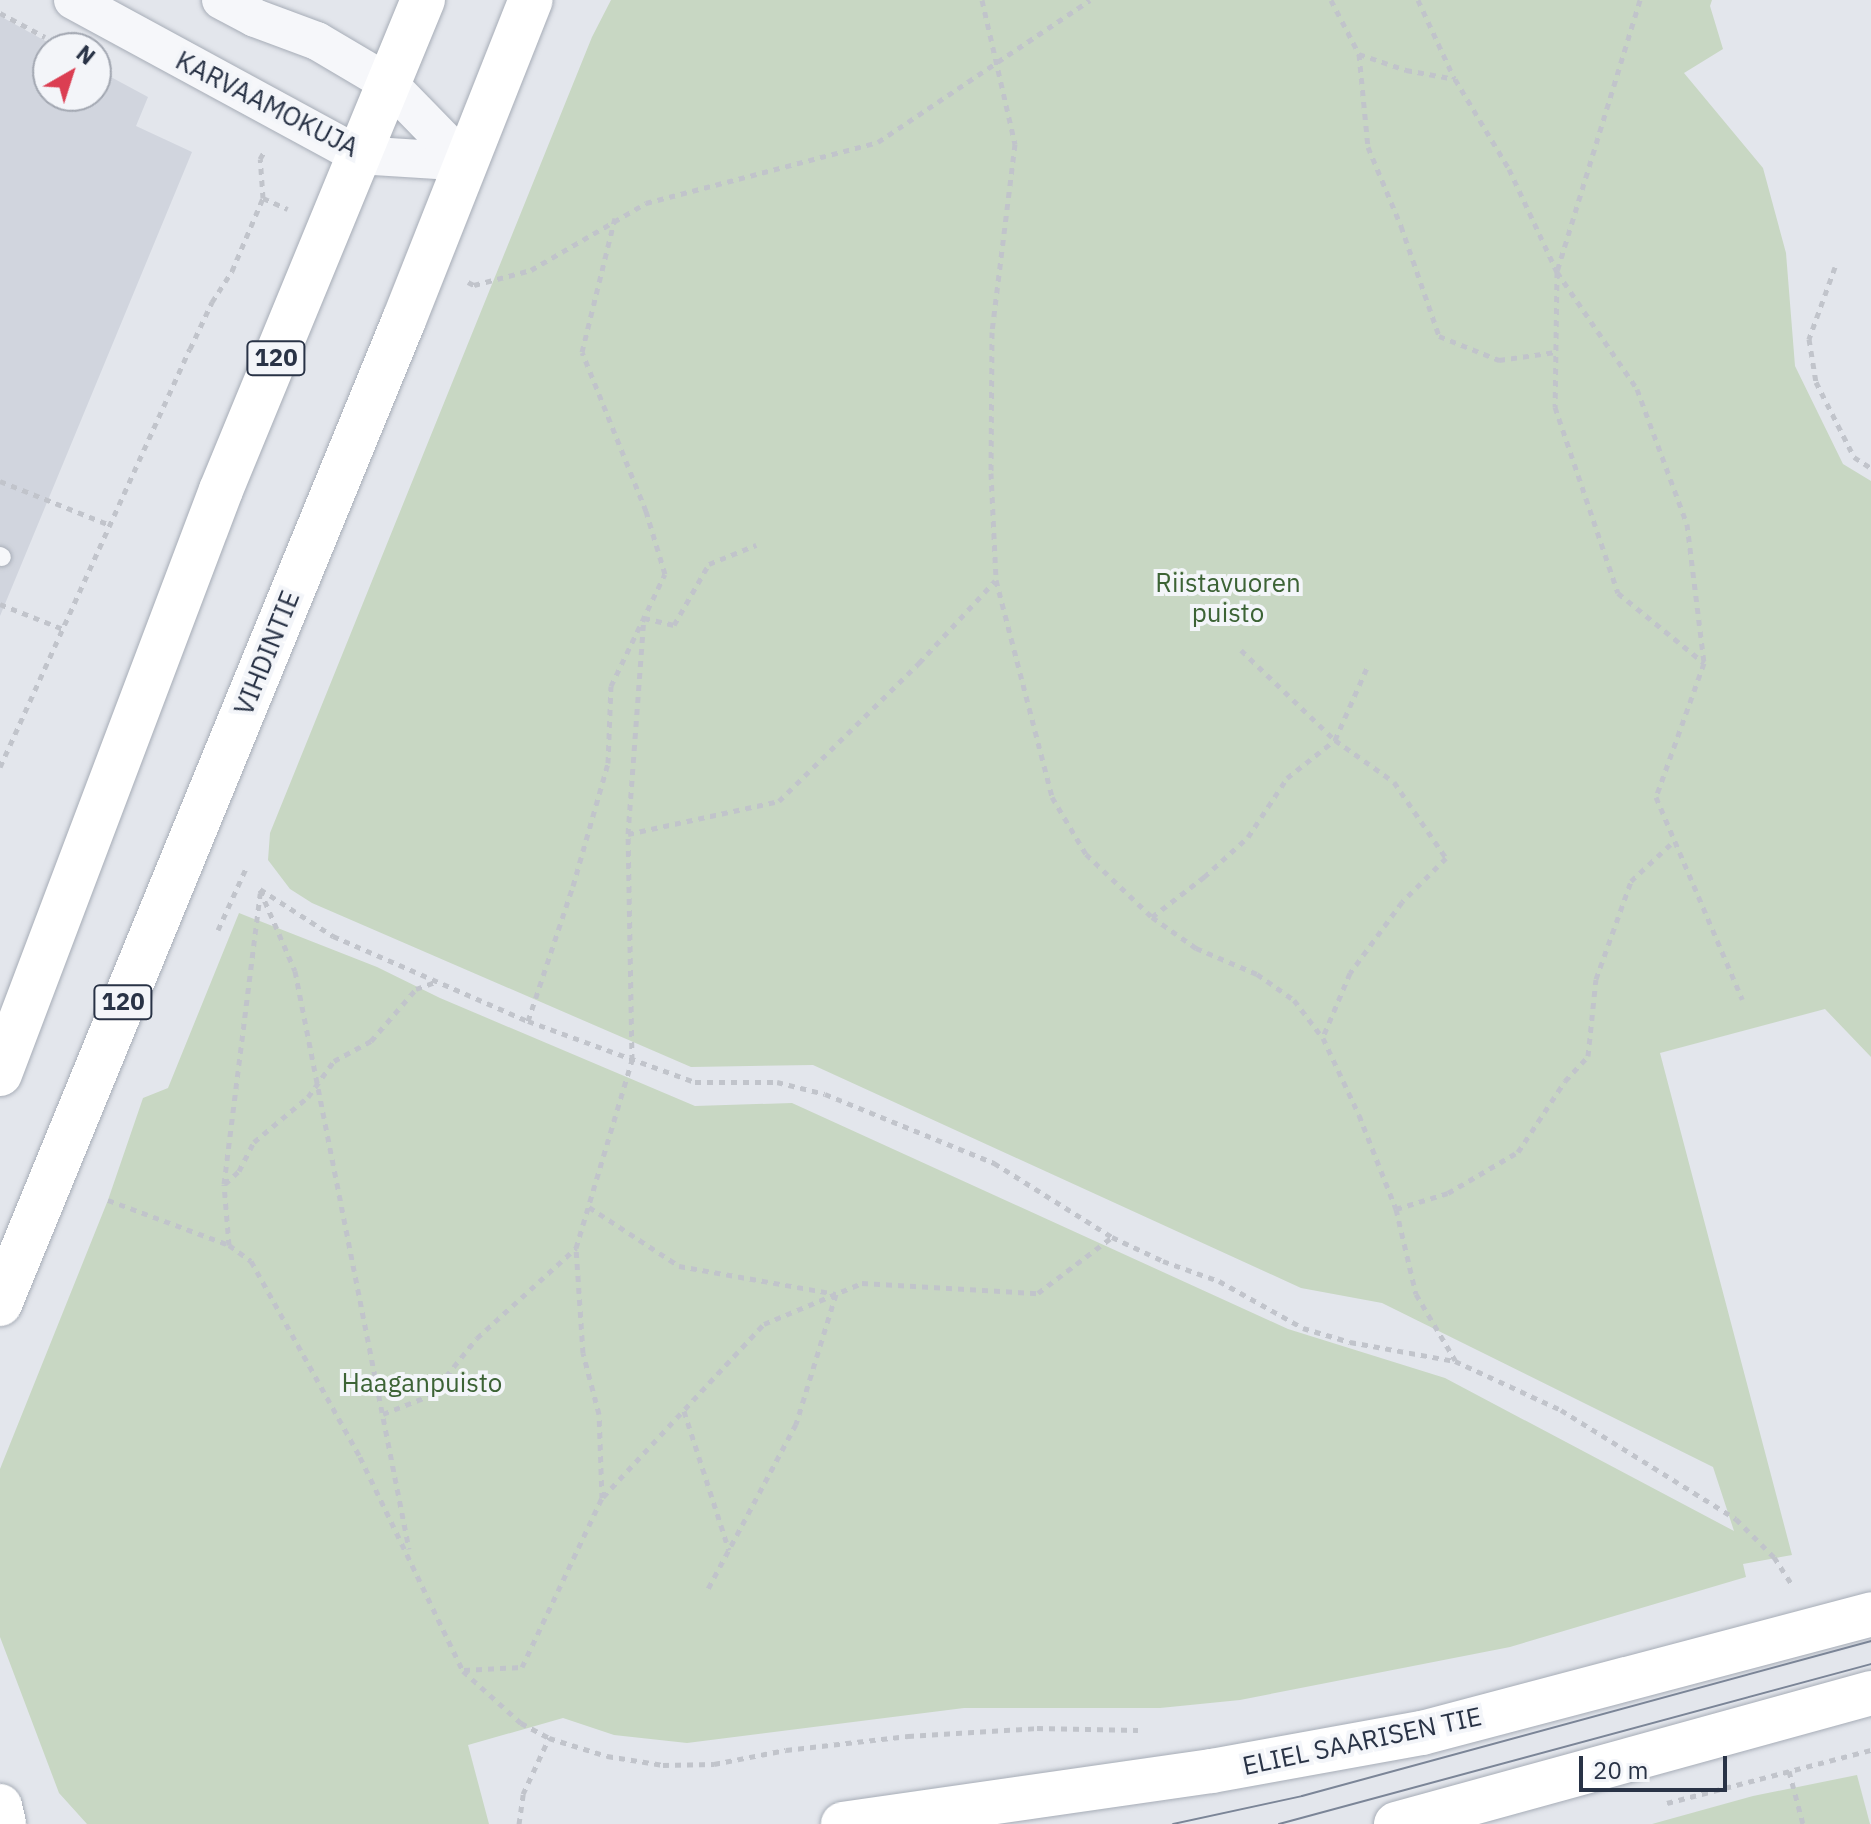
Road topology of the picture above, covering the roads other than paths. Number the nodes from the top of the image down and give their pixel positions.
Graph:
1 (73, 0) edge
2 (221, 0) edge
3 (423, 0) edge
4 (531, 0) edge
5 (388, 83) junction
6 (358, 155) junction
7 (465, 162) junction
8 (0, 1074) edge
9 (0, 1304) edge
10 (1871, 1614) edge
11 (1871, 1693) edge
12 (843, 1824) edge
13 (1396, 1824) edge

1 - 6 street, KARVAAMOKUJA
2 - 5 street
3 - 5 main road, 120
4 - 7 main road, VIHDINTIE / 120
5 - 6 main road, 120
5 - 7 street
6 - 7 street, KARVAAMOKUJA
6 - 8 main road, 120
7 - 9 main road, VIHDINTIE / 120
10 - 12 main road, ELIEL SAARISEN TIE
11 - 13 main road

